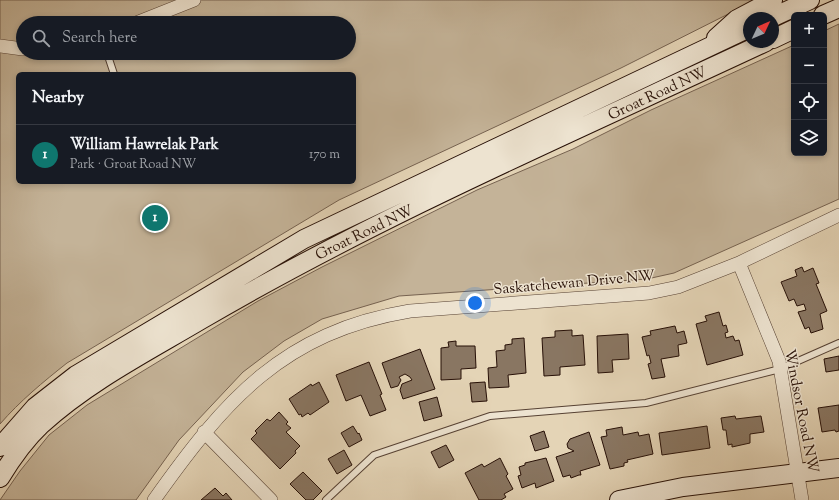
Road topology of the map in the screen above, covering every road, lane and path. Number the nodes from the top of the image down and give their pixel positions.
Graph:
1 (194, 0) edge
2 (773, 0) edge
3 (810, 0) edge
4 (839, 8) edge
5 (827, 13) edge
6 (779, 14) edge
7 (154, 16) edge
8 (791, 30) edge
9 (743, 31) edge
10 (779, 35) edge
11 (0, 46) edge
12 (16, 48) edge
13 (753, 48) edge
14 (703, 49) junction
15 (109, 60) edge
16 (113, 72) edge
17 (839, 215) edge
18 (739, 263) junction
19 (839, 342) edge
20 (780, 369) junction
21 (204, 432) junction
22 (0, 447) edge
23 (839, 468) edge
24 (798, 474) junction
25 (0, 478) edge
26 (154, 500) edge
27 (271, 500) edge
28 (326, 500) edge
29 (619, 500) edge
30 (802, 500) edge

1 - 7 street
2 - 14 main road
3 - 6 main road
4 - 5 main road
8 - 10 main road
9 - 14 main road, Groat Road NW
11 - 12 street
13 - 25 main road, Groat Road NW
14 - 22 main road, Groat Road NW
15 - 16 lane
17 - 18 street, Saskatchewan Drive NW
18 - 20 street, Windsor Road NW
18 - 21 street, Saskatchewan Drive NW
19 - 20 lane
20 - 24 street, Windsor Road NW
20 - 28 lane
21 - 26 street, Saskatchewan Drive NW
21 - 27 street
23 - 24 main road
24 - 29 main road
24 - 30 street, Windsor Road NW

